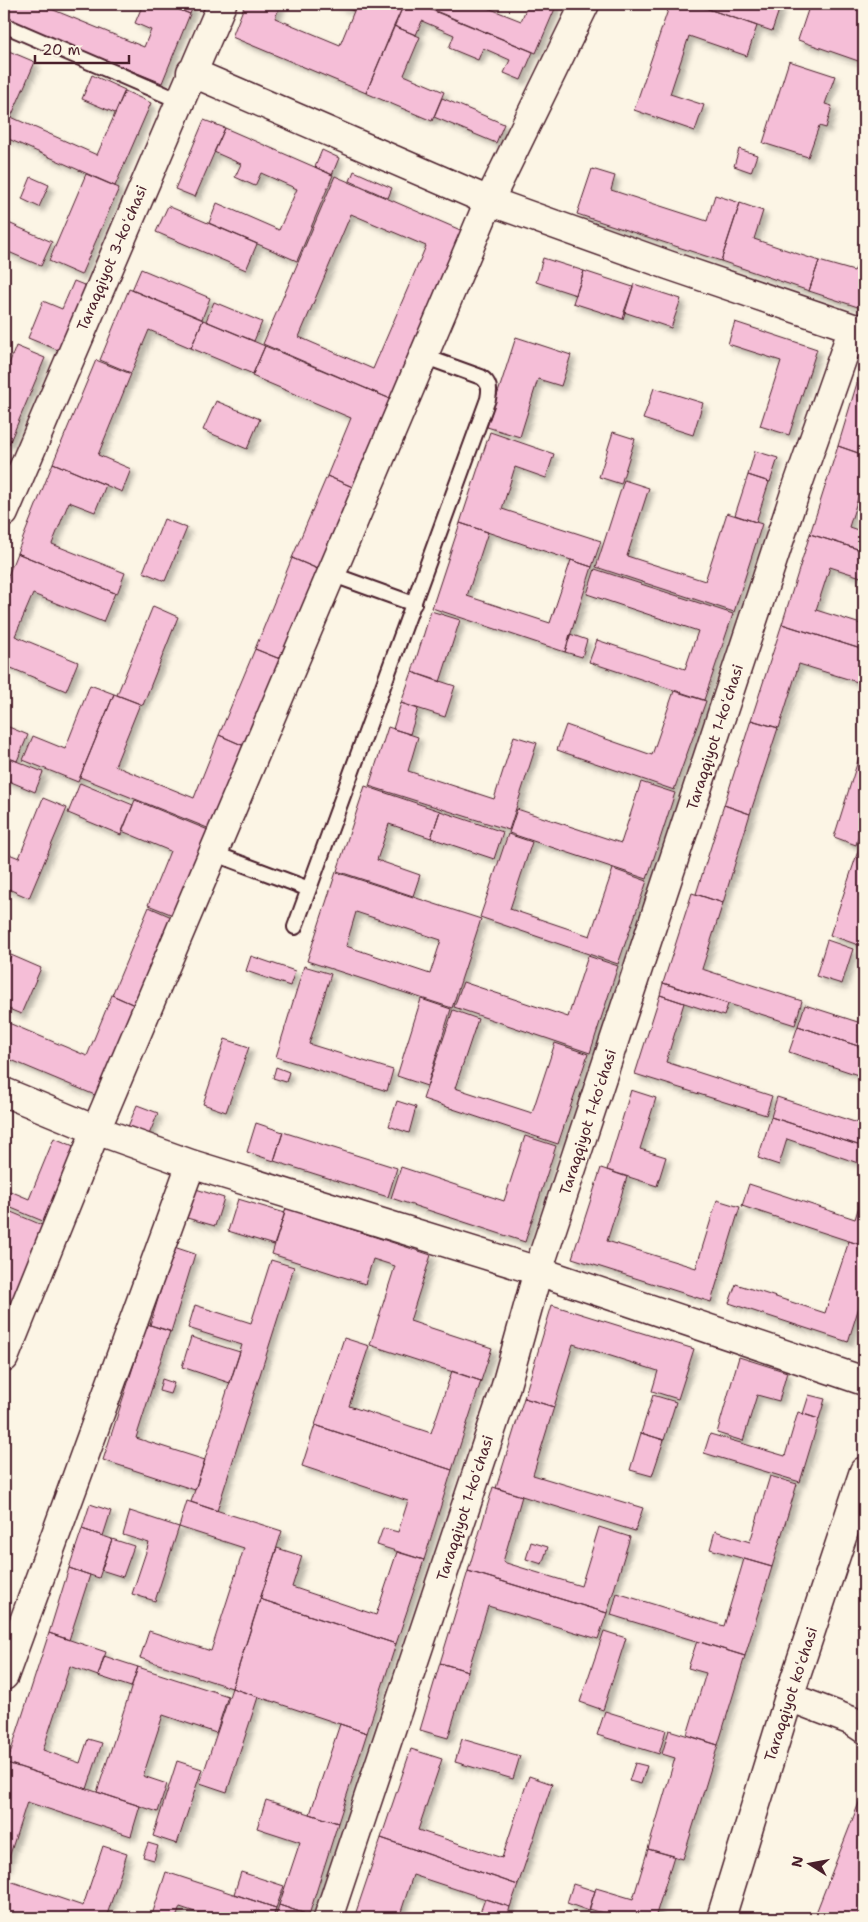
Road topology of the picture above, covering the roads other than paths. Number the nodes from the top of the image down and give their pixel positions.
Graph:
1 (222, 4) edge
2 (584, 4) edge
3 (4, 26) edge
4 (191, 72) junction
5 (180, 100) junction
6 (489, 201) junction
7 (859, 328) edge
8 (436, 361) junction
9 (4, 513) edge
10 (331, 574) junction
11 (414, 604) junction
12 (213, 853) junction
13 (309, 889) junction
14 (295, 927) dead end
15 (4, 1092) edge
16 (96, 1130) junction
17 (191, 1164) junction
18 (538, 1272) junction
19 (4, 1358) edge
20 (864, 1381) edge
21 (863, 1477) edge
22 (4, 1676) edge
23 (790, 1697) junction
24 (864, 1729) edge
25 (328, 1918) edge
26 (721, 1918) edge

1 - 4 street, Taraqqiyot 3-koʻchasi
2 - 6 street
3 - 5 lane
4 - 5 street, Taraqqiyot 3-koʻchasi
4 - 6 street
5 - 9 street, Taraqqiyot 3-koʻchasi
6 - 7 street
6 - 8 street
7 - 18 street, Taraqqiyot 1-koʻchasi
8 - 10 street
8 - 11 lane
10 - 11 lane
10 - 12 street
11 - 13 lane
12 - 13 lane
12 - 16 street
13 - 14 lane
15 - 16 street
16 - 17 street
16 - 19 street
17 - 18 street
17 - 22 street
18 - 20 street
18 - 25 street, Taraqqiyot 1-koʻchasi
21 - 23 street, Taraqqiyot koʻchasi
23 - 24 street
23 - 26 street, Taraqqiyot koʻchasi

